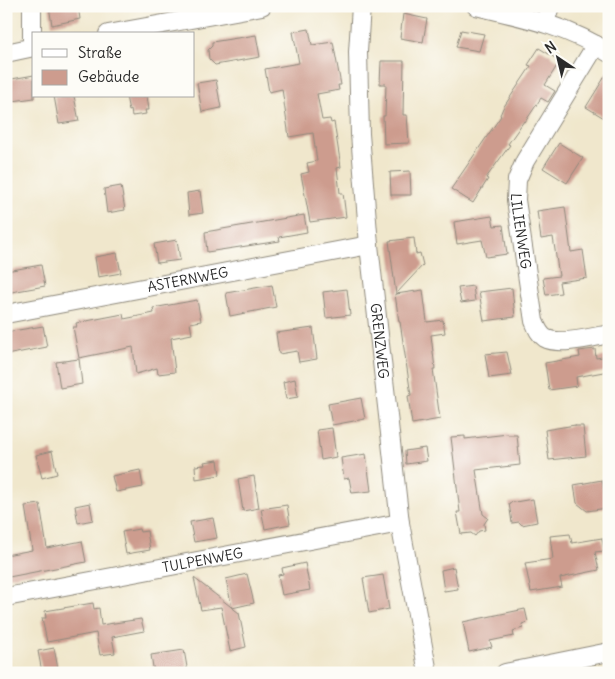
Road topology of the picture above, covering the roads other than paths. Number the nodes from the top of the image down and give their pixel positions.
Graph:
1 (32, 6) edge
2 (262, 6) edge
3 (361, 6) edge
4 (476, 6) edge
5 (194, 12) edge
6 (547, 14) edge
7 (33, 32) edge
8 (116, 32) edge
9 (32, 47) edge
10 (602, 49) edge
11 (6, 53) edge
12 (369, 245) junction
13 (6, 314) edge
14 (609, 334) edge
15 (400, 524) junction
16 (6, 597) edge
17 (609, 652) edge
18 (428, 673) edge
19 (505, 673) edge

1 - 7 street
2 - 5 street
3 - 12 street, GRENZWEG
4 - 6 street
5 - 8 street
6 - 10 street
9 - 11 street
10 - 14 street, LILIENWEG
12 - 13 street, ASTERNWEG
12 - 15 street, GRENZWEG
15 - 16 street, TULPENWEG
15 - 18 street, GRENZWEG
17 - 19 street

